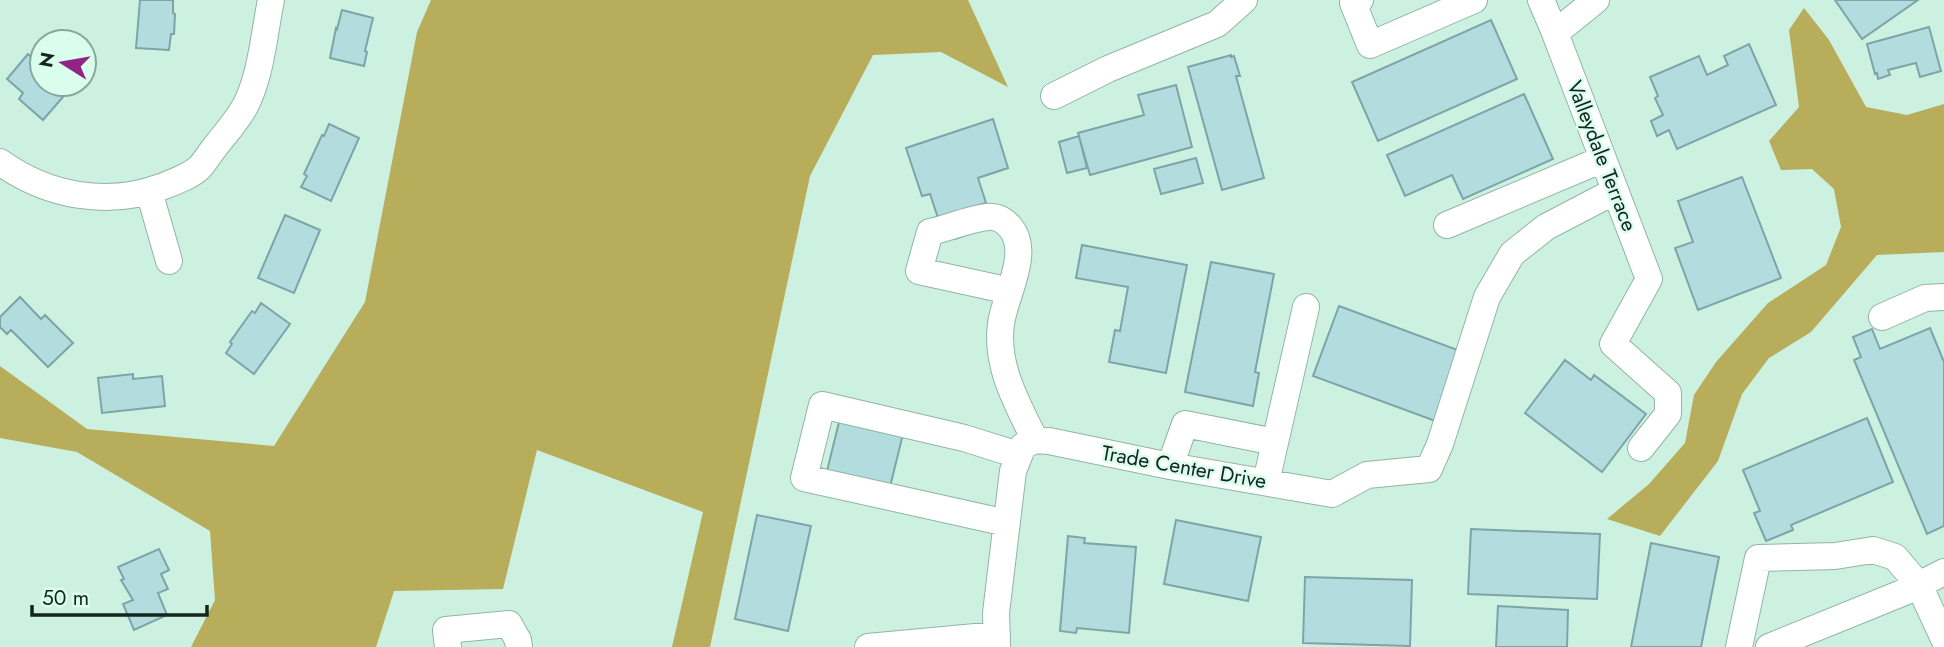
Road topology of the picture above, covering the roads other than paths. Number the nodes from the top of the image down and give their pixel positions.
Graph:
1 (271, 0) edge
2 (1244, 0) edge
3 (1360, 0) edge
4 (1474, 0) edge
5 (1541, 0) edge
6 (1596, 0) edge
7 (1555, 33) junction
8 (1055, 96) dead end
9 (1603, 159) junction
10 (0, 162) edge
11 (149, 191) junction
12 (1615, 191) junction
13 (1447, 225) dead end
14 (169, 261) dead end
15 (1010, 290) dead end
16 (1944, 297) edge
17 (1306, 307) dead end
18 (1882, 317) dead end
19 (1275, 442) junction
20 (1027, 448) junction
21 (1641, 448) dead end
22 (1170, 466) junction
23 (1266, 482) junction
24 (1007, 523) junction
25 (1944, 572) edge
26 (1919, 585) junction
27 (1944, 639) edge
28 (997, 641) edge
29 (448, 647) edge
30 (519, 647) edge
31 (868, 647) edge
32 (1739, 647) edge
33 (1769, 647) edge

1 - 11 street
2 - 8 street
3 - 4 street
5 - 7 street, Valleydale Terrace
6 - 7 street
7 - 9 street, Valleydale Terrace
9 - 12 street, Valleydale Terrace
9 - 13 street
10 - 11 street
11 - 14 street
12 - 21 street, Valleydale Terrace
12 - 23 street, Trade Center Drive
15 - 20 street
16 - 18 street
17 - 19 street
19 - 22 street
19 - 23 street
20 - 22 street, Trade Center Drive
20 - 24 street
20 - 24 street, Trade Center Drive
22 - 23 street, Trade Center Drive
24 - 28 street
25 - 26 street
26 - 27 street
26 - 32 street
26 - 33 street
28 - 31 street
29 - 30 street

